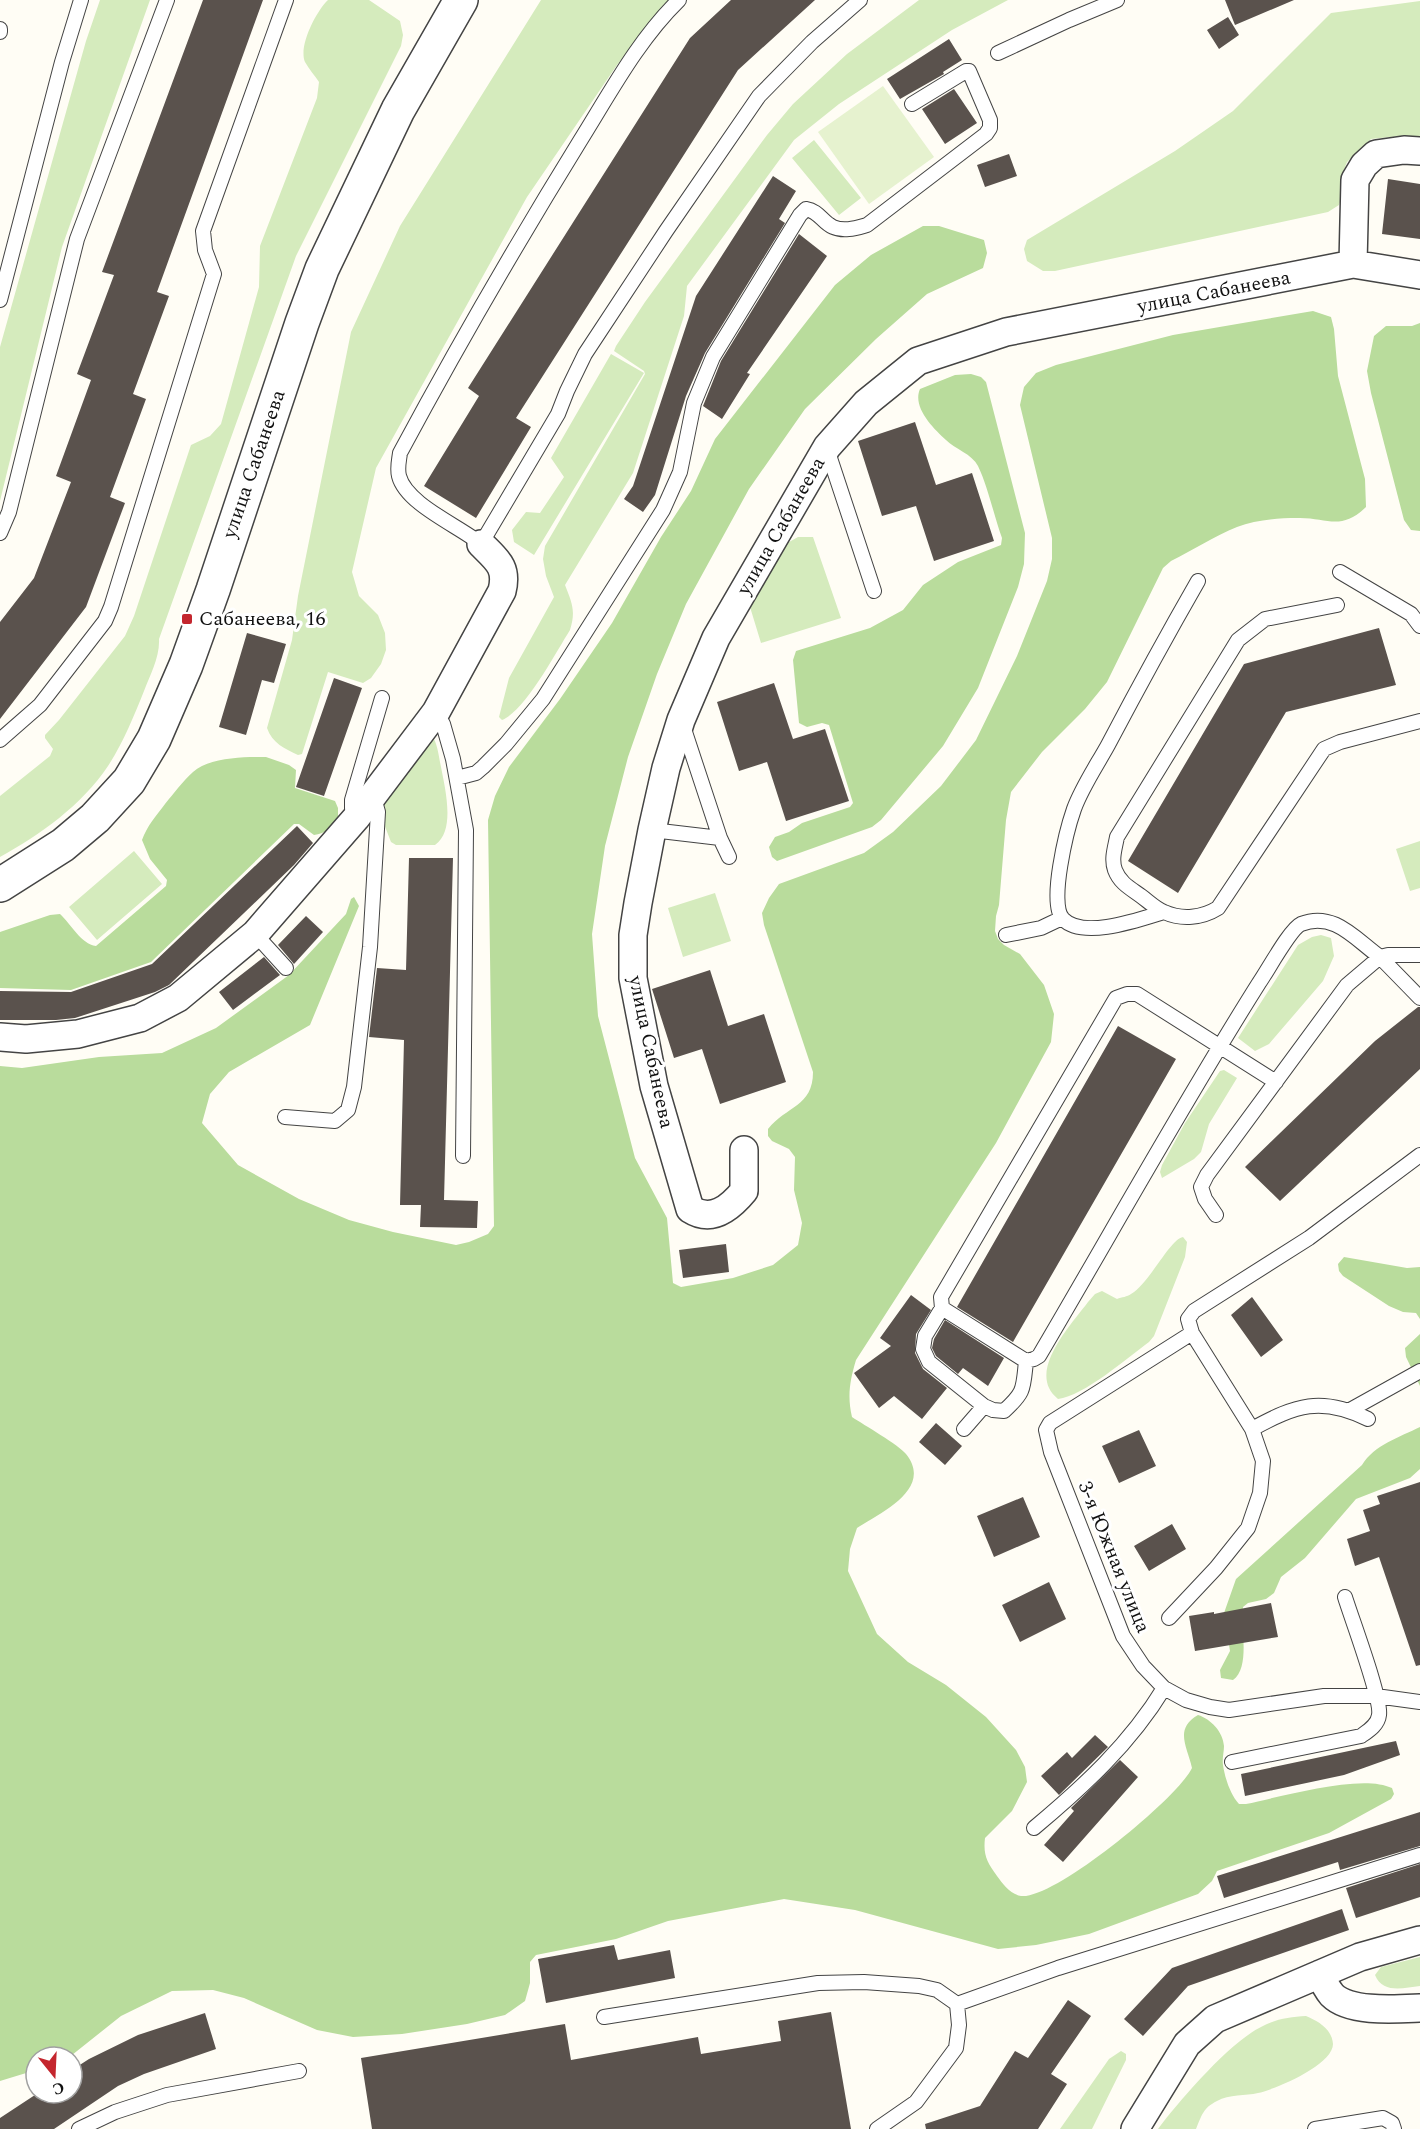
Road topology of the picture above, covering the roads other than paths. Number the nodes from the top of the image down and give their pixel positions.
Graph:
1 (81, 0) edge
2 (167, 0) edge
3 (286, 0) edge
4 (461, 0) edge
5 (679, 0) edge
6 (860, 0) edge
7 (1117, 0) edge
8 (998, 53) dead end
9 (912, 104) dead end
10 (1420, 151) edge
11 (1353, 264) junction
12 (1420, 275) edge
13 (0, 300) edge
14 (827, 447) junction
15 (0, 533) edge
16 (481, 544) junction
17 (1340, 572) dead end
18 (1198, 581) dead end
19 (874, 591) dead end
20 (1337, 604) dead end
21 (1420, 626) edge
22 (382, 698) dead end
23 (436, 712) junction
24 (681, 720) junction
25 (1420, 721) edge
26 (0, 740) edge
27 (457, 778) junction
28 (363, 808) junction
29 (652, 830) junction
30 (720, 838) junction
31 (729, 857) dead end
32 (0, 885) edge
33 (1164, 912) junction
34 (1062, 918) junction
35 (255, 934) junction
36 (1006, 935) dead end
37 (1420, 955) edge
38 (1380, 957) junction
39 (286, 968) dead end
40 (1420, 998) edge
41 (0, 1037) edge
42 (1219, 1046) junction
43 (1276, 1082) junction
44 (285, 1118) dead end
45 (744, 1150) dead end
46 (1420, 1155) edge
47 (463, 1156) dead end
48 (1216, 1215) dead end
49 (942, 1308) junction
50 (1192, 1333) junction
51 (1026, 1361) junction
52 (1420, 1371) edge
53 (984, 1406) junction
54 (1350, 1410) junction
55 (1368, 1419) dead end
56 (964, 1429) dead end
57 (1252, 1429) junction
58 (1345, 1597) dead end
59 (1169, 1618) dead end
60 (1164, 1688) junction
61 (1376, 1696) junction
62 (1420, 1702) edge
63 (1232, 1762) dead end
64 (1034, 1828) dead end
65 (1420, 1855) edge
66 (1420, 1940) edge
67 (1320, 1974) junction
68 (957, 2004) junction
69 (1420, 2008) edge
70 (604, 2017) dead end
71 (299, 2071) dead end
72 (79, 2129) edge
73 (878, 2129) edge
74 (1135, 2129) edge
75 (1315, 2129) edge
76 (1394, 2129) edge

1 - 13 lane
2 - 15 lane
3 - 26 lane
4 - 32 street, улица Сабанеева
5 - 16 lane
6 - 16 lane
7 - 8 lane
9 - 27 lane
10 - 11 street
11 - 12 street
11 - 14 street, улица Сабанеева
14 - 19 lane
14 - 24 street, улица Сабанеева
16 - 23 street
17 - 21 lane
18 - 34 lane
20 - 33 lane
22 - 28 lane
23 - 27 lane
23 - 28 street
24 - 29 street, улица Сабанеева
24 - 30 lane
25 - 33 lane
27 - 47 lane
28 - 35 street
28 - 44 lane
29 - 30 lane
29 - 45 street, улица Сабанеева
30 - 31 lane
33 - 34 lane
34 - 36 lane
35 - 39 lane
35 - 41 street
37 - 38 lane
38 - 40 lane
38 - 42 lane
38 - 43 lane
42 - 43 lane
42 - 49 lane
42 - 51 lane
43 - 48 lane
46 - 50 lane
49 - 51 lane
49 - 53 lane
50 - 57 lane
50 - 60 lane, 3-я Южная улица
51 - 53 lane
52 - 54 lane
53 - 56 lane
54 - 55 lane
54 - 57 lane
57 - 59 lane
58 - 61 lane
60 - 61 lane, 3-я Южная улица
60 - 64 lane
61 - 62 lane, 3-я Южная улица
61 - 63 lane
65 - 68 lane
66 - 67 street
67 - 69 street
67 - 74 street
68 - 70 lane
68 - 73 lane
71 - 72 lane
75 - 76 lane

